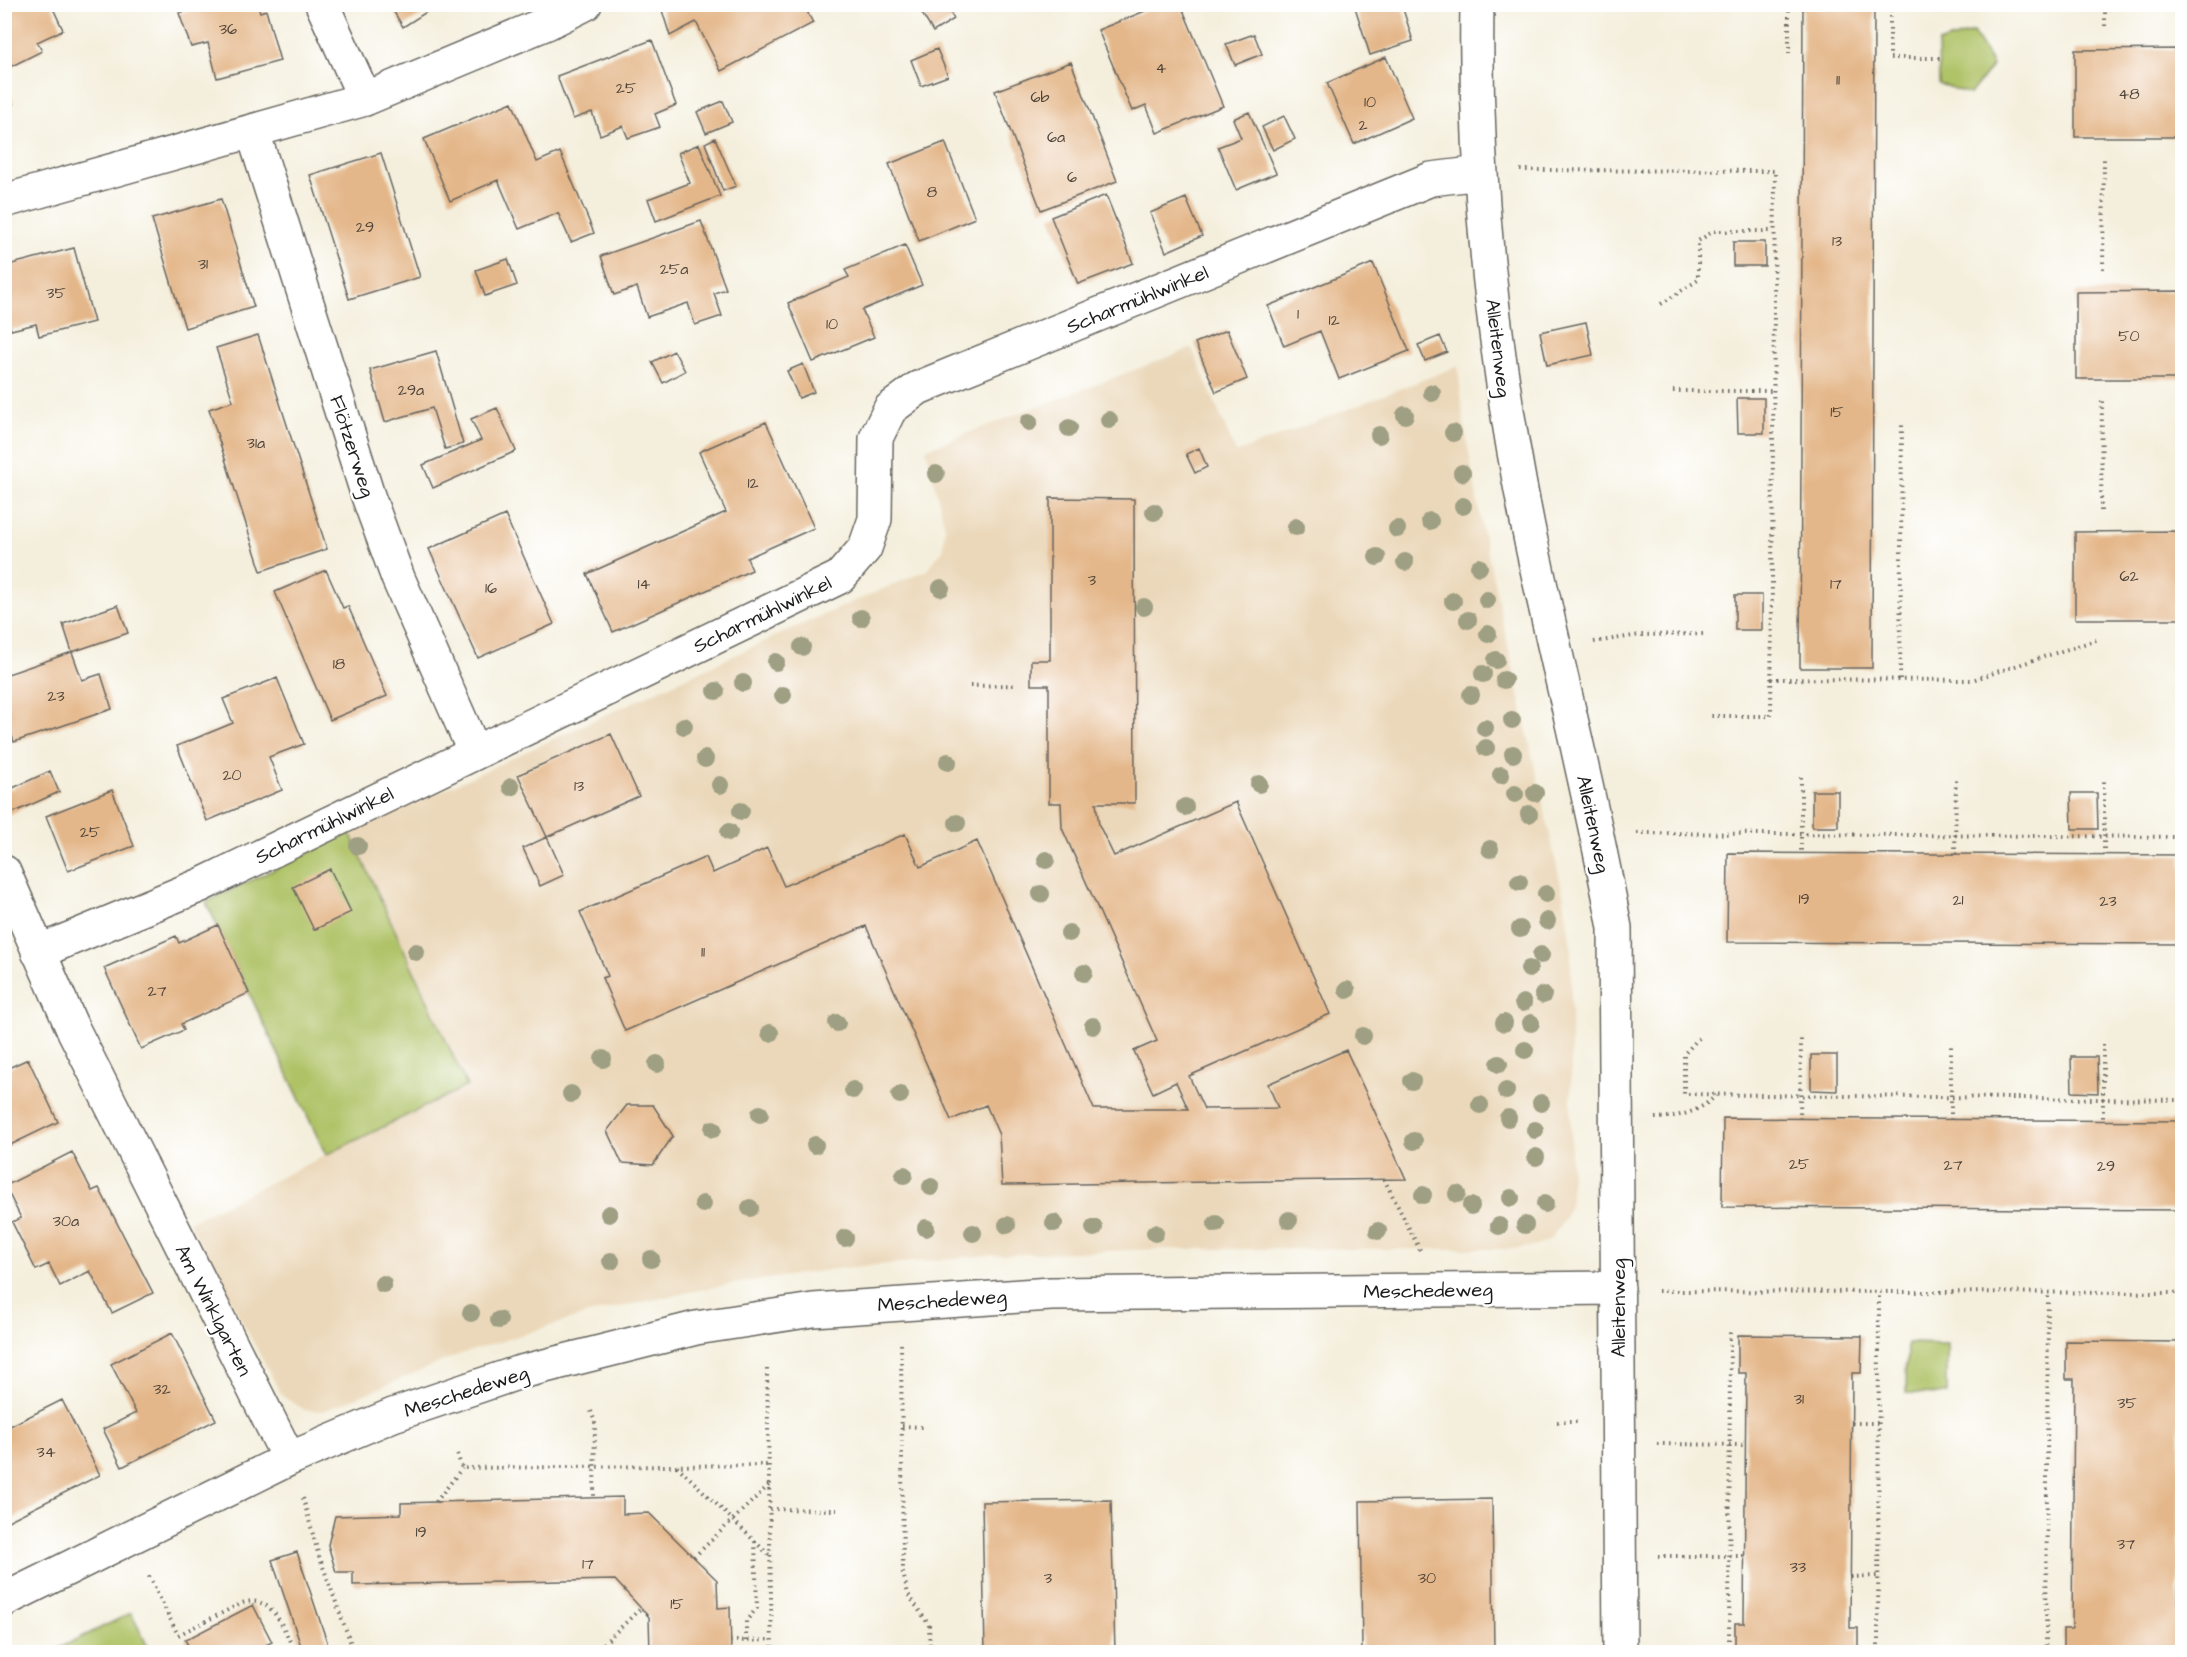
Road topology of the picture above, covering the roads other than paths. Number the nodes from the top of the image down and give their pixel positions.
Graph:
1 (322, 4) edge
2 (585, 4) edge
3 (1477, 4) edge
4 (365, 99) junction
5 (253, 132) junction
6 (1481, 173) junction
7 (4, 201) edge
8 (475, 753) junction
9 (4, 873) edge
10 (38, 952) junction
11 (1634, 1290) junction
12 (289, 1459) junction
13 (4, 1600) edge
14 (1620, 1653) edge

1 - 4 street
2 - 4 street
3 - 6 street, Alleitenweg
4 - 5 street
5 - 7 street
5 - 8 street, Flötzerweg
6 - 8 street, Scharmühlwinkel
6 - 11 street, Alleitenweg
8 - 10 street, Scharmühlwinkel
9 - 10 street, Am Winklgarten
10 - 12 street, Am Winklgarten
11 - 12 street, Meschedeweg
11 - 14 street, Alleitenweg
12 - 13 street

